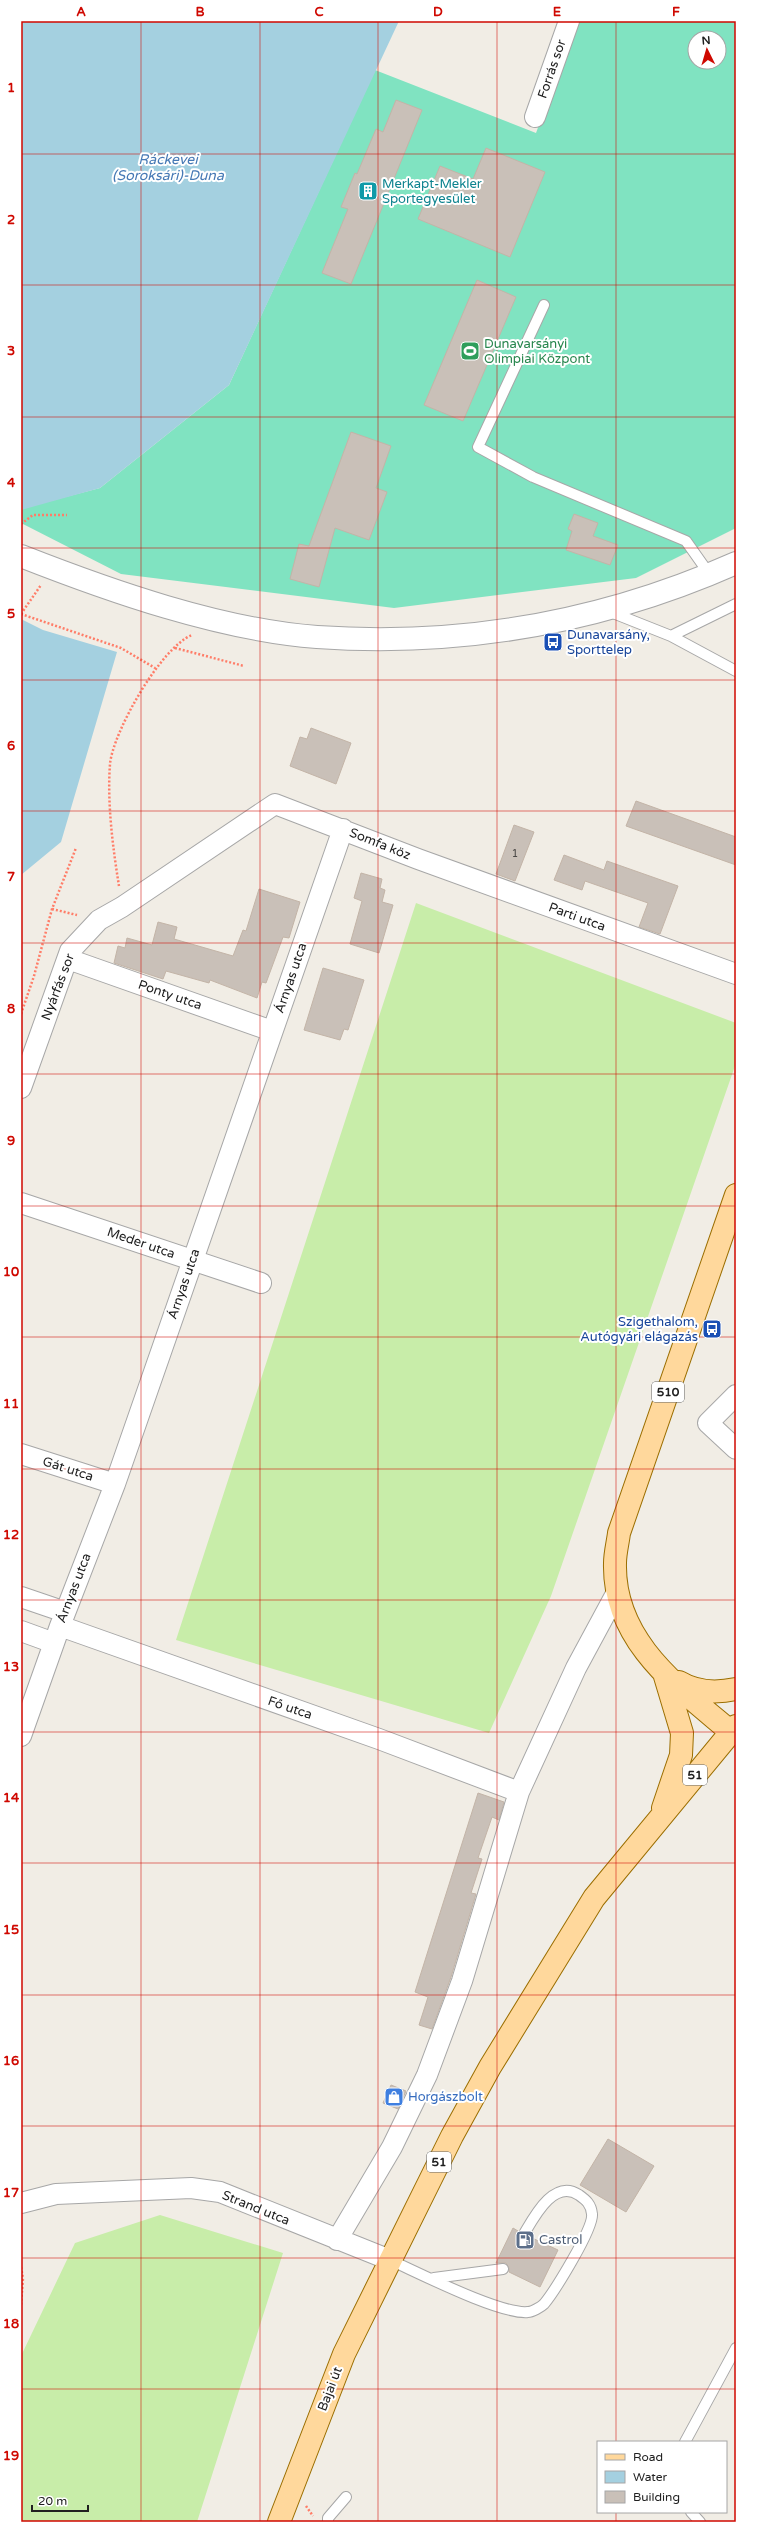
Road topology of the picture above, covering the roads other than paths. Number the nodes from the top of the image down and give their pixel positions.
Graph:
1 (569, 21) edge
2 (535, 117) dead end
3 (544, 306) dead end
4 (27, 558) edge
5 (736, 563) edge
6 (710, 575) junction
7 (736, 604) edge
8 (605, 610) junction
9 (670, 636) junction
10 (736, 671) edge
11 (343, 829) junction
12 (418, 859) joint
13 (68, 959) junction
14 (736, 974) edge
15 (272, 1031) junction
16 (21, 1088) edge
17 (736, 1195) edge
18 (21, 1203) edge
19 (192, 1261) junction
20 (261, 1283) dead end
21 (736, 1395) edge
22 (736, 1449) edge
23 (21, 1454) edge
24 (114, 1484) junction
25 (617, 1592) junction
26 (21, 1597) edge
27 (60, 1627) junction
28 (21, 1632) edge
29 (664, 1673) junction
30 (736, 1689) edge
31 (733, 1729) edge
32 (21, 1736) edge
33 (519, 1792) junction
34 (660, 1818) junction
35 (21, 2204) edge
36 (524, 2234) dead end
37 (337, 2240) junction
38 (390, 2260) junction
39 (503, 2269) dead end
40 (432, 2279) junction
41 (736, 2348) edge
42 (687, 2441) edge
43 (346, 2497) dead end
44 (692, 2513) edge
45 (279, 2522) edge
46 (328, 2522) edge
47 (700, 2522) edge

1 - 2 street, Forrás sor
3 - 6 lane
4 - 8 street
5 - 6 street
6 - 8 street
7 - 9 lane
8 - 9 lane
9 - 10 lane
11 - 12 street, Somfa köz
11 - 13 street, Nyárfás sor
11 - 15 street, Árnyas utca
12 - 14 street, Parti utca
13 - 15 street, Ponty utca
13 - 16 street, Nyárfás sor
15 - 19 street, Árnyas utca
17 - 25 main road, 510
18 - 19 street, Meder utca
19 - 20 street, Meder utca
19 - 24 street, Árnyas utca
21 - 22 street
23 - 24 street, Gát utca
24 - 27 street, Árnyas utca
25 - 29 main road, 510
25 - 33 street
26 - 27 street, Fő utca
27 - 28 street, Fő utca
27 - 32 street, Árnyas utca
27 - 33 street, Fő utca
29 - 30 main road
29 - 31 main road, 510
29 - 34 main road
31 - 34 main road, 51
33 - 37 street
34 - 38 main road, 51
35 - 37 street, Strand utca
36 - 40 lane
37 - 38 street, Strand utca
38 - 40 lane
38 - 45 main road, Bajai út / 51
39 - 40 lane
41 - 42 lane
43 - 46 lane
44 - 47 lane

